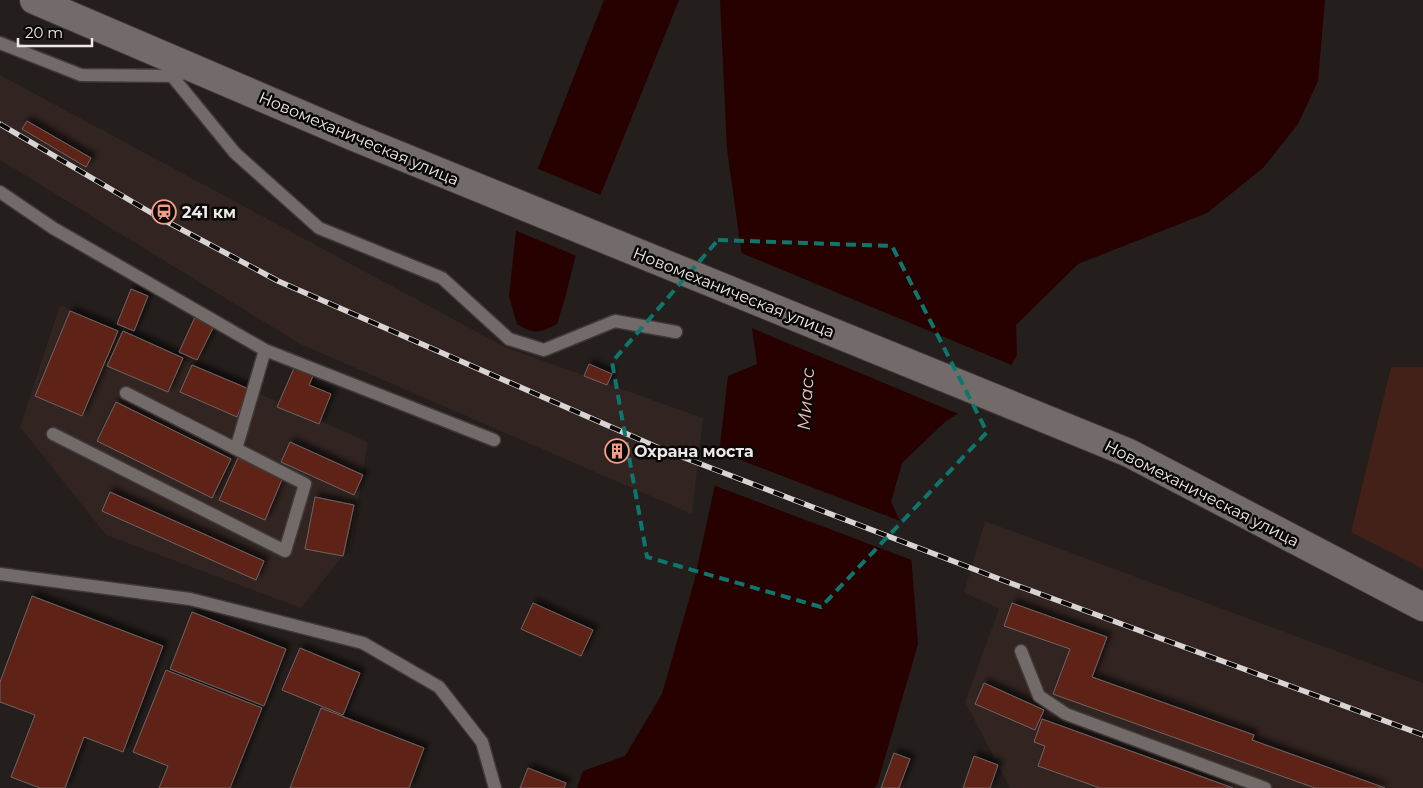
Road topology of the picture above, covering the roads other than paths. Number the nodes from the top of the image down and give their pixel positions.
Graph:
1 (34, 0) edge
2 (0, 43) edge
3 (172, 76) junction
4 (212, 76) junction
5 (0, 192) edge
6 (676, 332) dead end
7 (265, 350) junction
8 (126, 393) dead end
9 (53, 434) dead end
10 (494, 440) dead end
11 (236, 449) junction
12 (0, 574) edge
13 (1423, 607) edge
14 (1021, 651) dead end
15 (495, 788) edge
16 (1265, 788) edge

1 - 4 main road, Новомеханическая улица
2 - 3 lane
3 - 4 lane
3 - 6 lane
4 - 13 main road, Новомеханическая улица
5 - 7 lane
7 - 10 lane
7 - 11 lane
8 - 11 lane
9 - 11 lane
12 - 15 lane
14 - 16 lane

